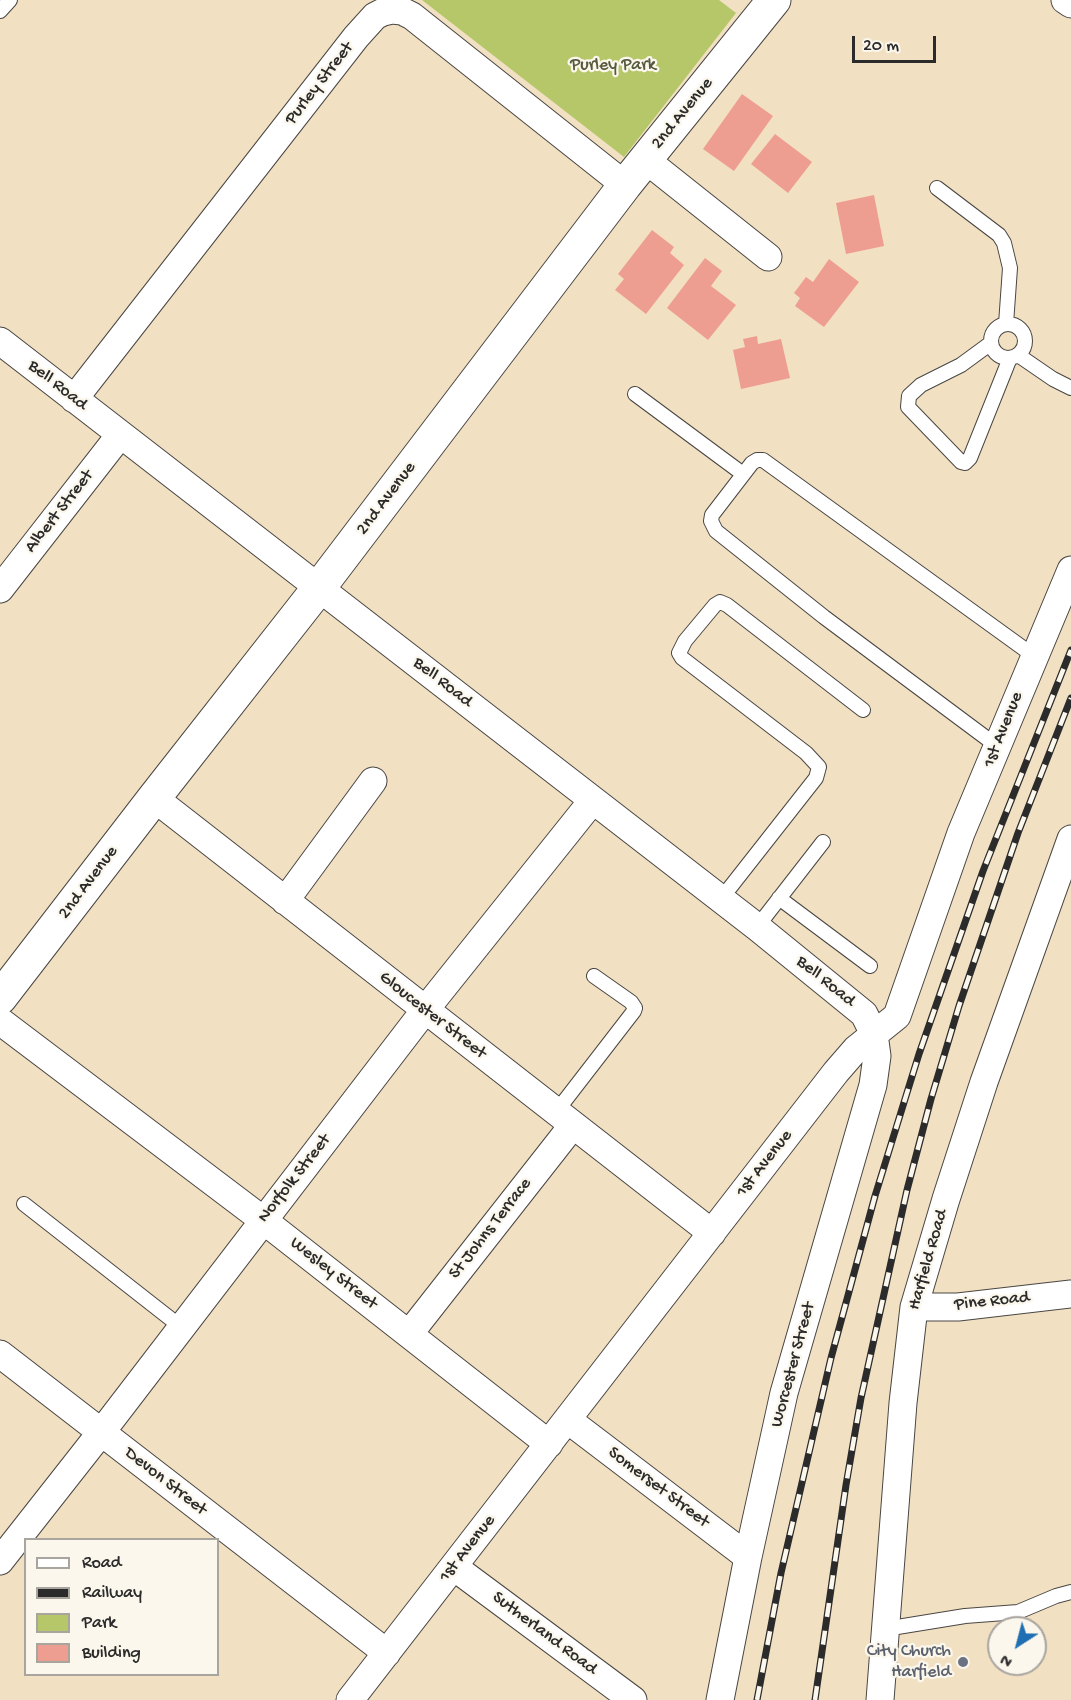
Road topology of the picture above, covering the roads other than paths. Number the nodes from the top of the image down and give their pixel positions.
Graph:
1 (10, 0) edge
2 (1065, 0) edge
3 (764, 3) edge
4 (1071, 4) edge
5 (0, 11) edge
6 (646, 160) junction
7 (625, 185) junction
8 (938, 188) dead end
9 (768, 257) dead end
10 (1006, 324) junction
11 (0, 341) edge
12 (991, 343) junction
13 (1014, 356) junction
14 (1071, 388) edge
15 (635, 394) dead end
16 (74, 399) junction
17 (120, 435) junction
18 (743, 474) junction
19 (1071, 570) edge
20 (0, 589) edge
21 (318, 589) junction
22 (1034, 656) junction
23 (863, 710) dead end
24 (997, 746) junction
25 (373, 781) dead end
26 (154, 798) junction
27 (593, 800) junction
28 (1071, 839) edge
29 (824, 842) dead end
30 (779, 898) junction
31 (721, 899) junction
32 (285, 901) junction
33 (757, 927) junction
34 (870, 966) dead end
35 (594, 976) dead end
36 (0, 998) edge
37 (425, 1010) junction
38 (0, 1021) edge
39 (874, 1034) junction
40 (564, 1118) junction
41 (24, 1204) dead end
42 (263, 1220) junction
43 (712, 1233) junction
44 (1071, 1294) edge
45 (914, 1307) junction
46 (182, 1327) junction
47 (409, 1334) junction
48 (0, 1354) edge
49 (568, 1420) junction
50 (100, 1432) junction
51 (549, 1444) junction
52 (748, 1557) junction
53 (0, 1561) edge
54 (454, 1567) junction
55 (1071, 1592) edge
56 (885, 1629) junction
57 (387, 1653) junction
58 (350, 1700) edge
59 (633, 1700) edge
60 (720, 1700) edge
61 (880, 1700) edge

1 - 5 lane
2 - 4 street
3 - 6 street, 2nd Avenue
6 - 7 street, 2nd Avenue
6 - 9 street
7 - 16 street, Purley Street
7 - 21 street, 2nd Avenue
8 - 10 lane
10 - 12 lane
10 - 13 lane
11 - 16 street, Bell Road
12 - 13 lane
12 - 13 lane
13 - 14 lane
15 - 18 lane
16 - 17 street, Bell Road
17 - 20 street, Albert Street
17 - 21 street, Bell Road
18 - 22 lane
18 - 24 lane
19 - 22 street, 1st Avenue
21 - 26 street, 2nd Avenue
21 - 27 street, Bell Road
22 - 24 street, 1st Avenue
23 - 31 lane
24 - 39 street, 1st Avenue
25 - 32 street
26 - 32 street, Gloucester Street
26 - 36 street, 2nd Avenue
27 - 31 street, Bell Road
27 - 37 street, Norfolk Street
28 - 45 street, Harfield Road
29 - 30 lane
30 - 33 lane
30 - 34 lane
31 - 33 street, Bell Road
32 - 37 street, Gloucester Street
33 - 39 street, Bell Road
35 - 40 lane
37 - 40 street, Gloucester Street
37 - 42 street, Norfolk Street
38 - 42 street, Wesley Street
39 - 43 street, 1st Avenue
39 - 52 street, Worcester Street
40 - 43 street, Gloucester Street
40 - 47 street, St Johns Terrace
41 - 46 lane
42 - 46 street, Norfolk Street
42 - 47 street, Wesley Street
43 - 49 street, 1st Avenue
44 - 45 street, Pine Road
45 - 56 street, Harfield Road
46 - 50 street, Norfolk Street
47 - 51 street, Wesley Street
48 - 50 street, Devon Street
49 - 51 street, 1st Avenue
49 - 52 street, Somerset Street
50 - 53 street, Norfolk Street
50 - 57 street, Devon Street
51 - 54 street, 1st Avenue
52 - 60 street, Worcester Street
54 - 57 street, 1st Avenue
54 - 59 street, Sutherland Road
55 - 56 lane
56 - 61 street, Harfield Road
57 - 58 street, 1st Avenue

